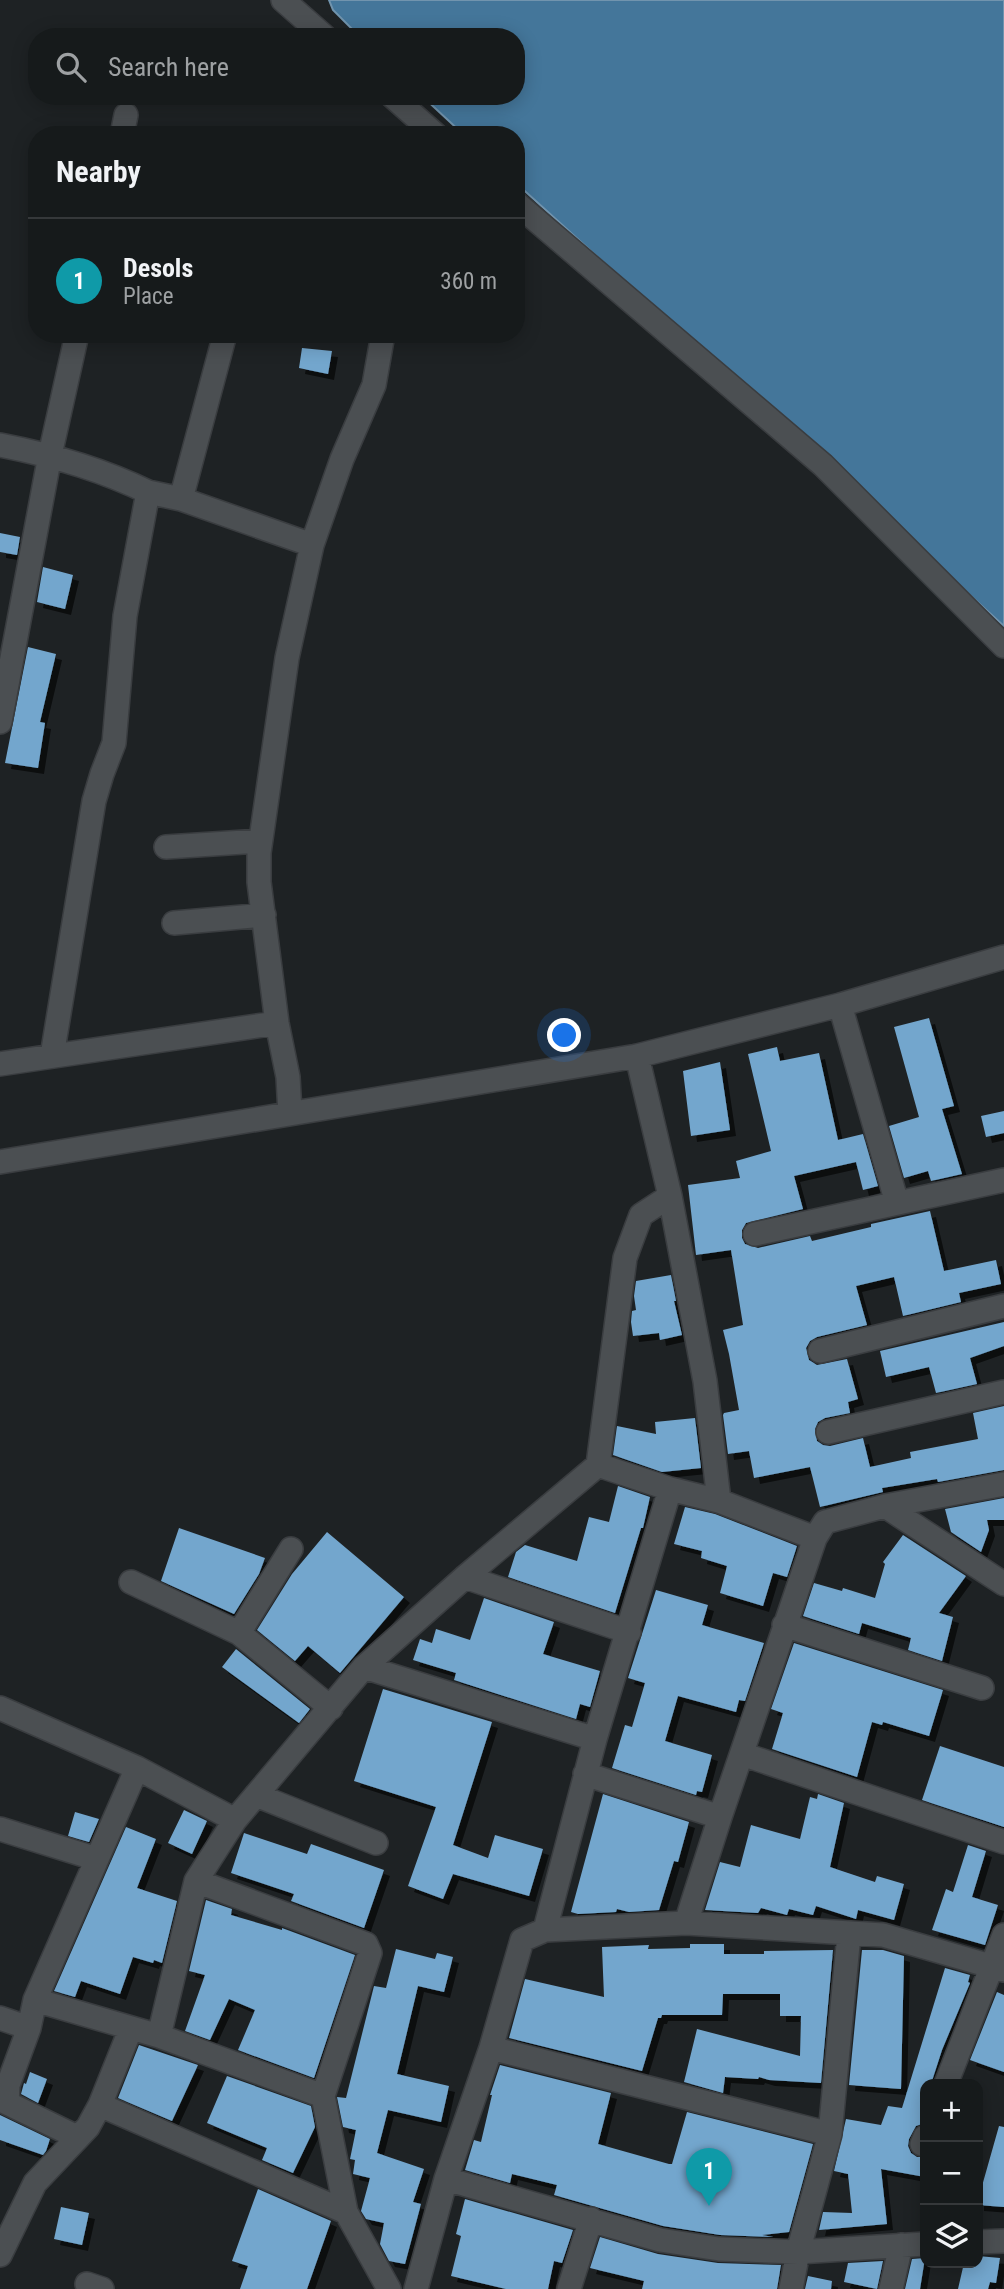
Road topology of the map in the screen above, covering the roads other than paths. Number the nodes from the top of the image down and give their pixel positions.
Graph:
1 (283, 0) edge
2 (315, 28) edge
3 (402, 105) edge
4 (426, 126) edge
5 (525, 211) edge
6 (75, 343) edge
7 (223, 343) edge
8 (381, 343) edge
9 (0, 445) edge
10 (50, 455) junction
11 (148, 492) junction
12 (181, 499) junction
13 (312, 545) junction
14 (1004, 646) edge
15 (0, 722) edge
16 (260, 841) junction
17 (166, 847) dead end
18 (264, 915) junction
19 (174, 923) dead end
20 (1004, 957) edge
21 (840, 1005) junction
22 (279, 1030) junction
23 (52, 1056) junction
24 (637, 1056) junction
25 (0, 1065) edge
26 (290, 1113) junction
27 (0, 1162) edge
28 (1004, 1180) edge
29 (670, 1196) junction
30 (897, 1203) junction
31 (755, 1234) dead end
32 (1004, 1306) edge
33 (820, 1352) dead end
34 (1004, 1392) edge
35 (828, 1432) dead end
36 (598, 1465) junction
37 (1004, 1484) edge
38 (670, 1489) junction
39 (719, 1502) junction
40 (885, 1506) junction
41 (814, 1538) junction
42 (291, 1549) dead end
43 (465, 1577) junction
44 (131, 1582) dead end
45 (1004, 1584) edge
46 (784, 1625) junction
47 (629, 1632) junction
48 (239, 1633) junction
49 (365, 1667) junction
50 (982, 1688) dead end
51 (0, 1708) edge
52 (331, 1708) junction
53 (595, 1739) junction
54 (742, 1754) junction
55 (137, 1768) junction
56 (585, 1774) junction
57 (256, 1795) junction
58 (720, 1817) junction
59 (235, 1820) junction
60 (0, 1829) edge
61 (1004, 1842) edge
62 (376, 1843) dead end
63 (97, 1859) junction
64 (196, 1881) junction
65 (686, 1923) junction
66 (545, 1930) junction
67 (849, 1934) junction
68 (1004, 1935) edge
69 (998, 1968) edge
70 (35, 2000) junction
71 (0, 2018) edge
72 (29, 2028) junction
73 (131, 2028) junction
74 (159, 2036) junction
75 (491, 2048) junction
76 (948, 2079) edge
77 (323, 2096) junction
78 (100, 2105) junction
79 (830, 2133) junction
80 (77, 2137) junction
81 (446, 2179) junction
82 (346, 2212) junction
83 (591, 2219) junction
84 (1004, 2241) edge
85 (983, 2242) edge
86 (920, 2244) edge
87 (901, 2245) junction
88 (798, 2252) junction
89 (0, 2255) edge
90 (389, 2289) edge
91 (416, 2289) edge
92 (569, 2289) edge
93 (791, 2289) edge
94 (891, 2289) edge

1 - 2 street
3 - 4 street
5 - 14 street
6 - 10 street
7 - 12 street
8 - 13 street
9 - 10 street
10 - 11 street
10 - 15 street
11 - 12 street
11 - 23 street
12 - 13 street
13 - 16 street
16 - 17 street
16 - 18 street
18 - 19 street
18 - 22 street
20 - 21 street
21 - 24 street
21 - 30 street
22 - 23 street
22 - 26 street
23 - 25 street
24 - 26 street
24 - 29 street
26 - 27 street
28 - 30 street
29 - 36 street
29 - 39 street
30 - 31 street
32 - 33 street
34 - 35 street
36 - 38 street
36 - 43 street
37 - 40 street
38 - 39 street
38 - 47 street
39 - 41 street
40 - 41 street
40 - 45 street
41 - 46 street
42 - 48 street
43 - 47 street
43 - 49 street
44 - 48 street
46 - 50 street
46 - 54 street
47 - 53 street
48 - 52 street
49 - 52 street
49 - 53 street
51 - 55 street
52 - 57 street
53 - 56 street
54 - 58 street
54 - 61 street
55 - 59 street
55 - 63 street
56 - 58 street
56 - 66 street
57 - 59 street
57 - 62 street
58 - 65 street
59 - 64 street
60 - 63 street
63 - 70 street
64 - 74 street
64 - 77 street
65 - 66 street
65 - 67 street
66 - 75 street
67 - 69 street
67 - 79 street
68 - 69 street
69 - 76 street
70 - 72 street
70 - 73 street
71 - 72 street
72 - 80 street
73 - 74 street
73 - 78 street
74 - 77 street
75 - 79 street
75 - 81 street
77 - 82 street
78 - 80 street
78 - 82 street
79 - 88 street
80 - 89 street
81 - 83 street
81 - 91 street
82 - 90 street
83 - 88 street
83 - 92 street
84 - 85 street
86 - 87 street
87 - 88 street
87 - 94 street
88 - 93 street

